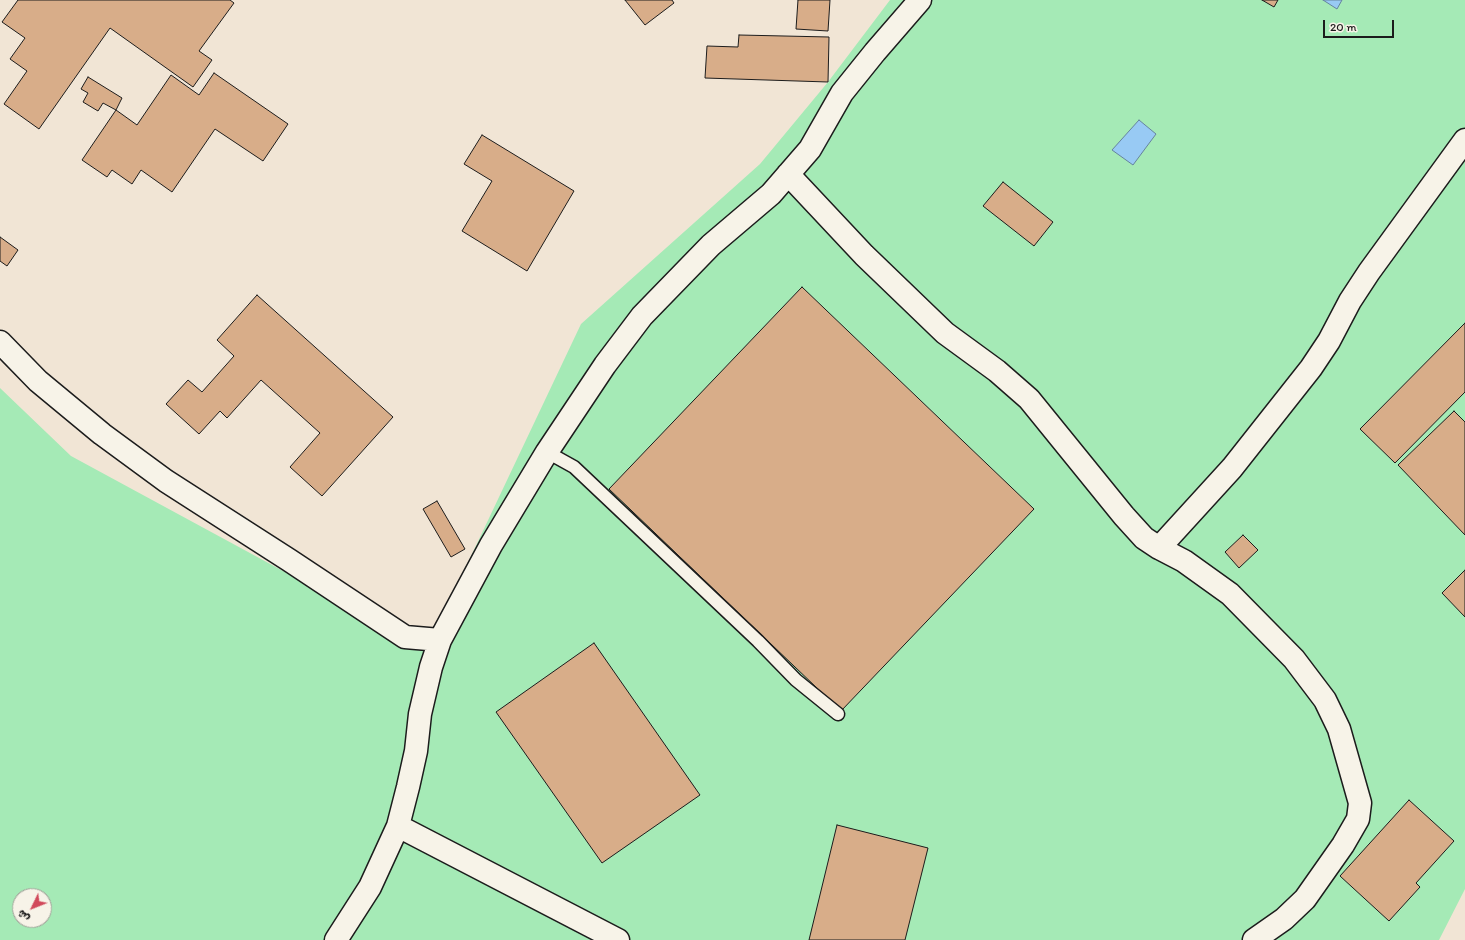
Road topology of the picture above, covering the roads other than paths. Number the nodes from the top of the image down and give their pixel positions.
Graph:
1 (920, 0) edge
2 (1465, 140) edge
3 (788, 174) junction
4 (0, 342) edge
5 (548, 452) junction
6 (1159, 548) junction
7 (440, 640) junction
8 (838, 714) dead end
9 (398, 826) junction
10 (336, 940) edge
11 (618, 940) edge
12 (1254, 940) edge

1 - 3 street
2 - 6 street
3 - 5 street
3 - 6 street
4 - 7 street
5 - 7 street
5 - 8 lane
6 - 12 street
7 - 9 street
9 - 10 street
9 - 11 street

